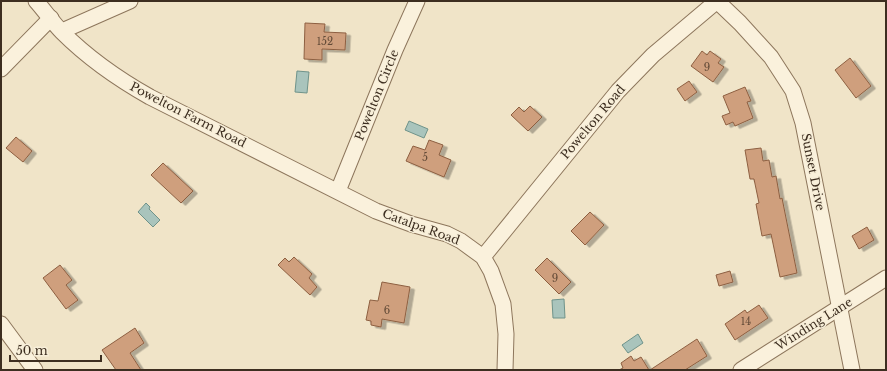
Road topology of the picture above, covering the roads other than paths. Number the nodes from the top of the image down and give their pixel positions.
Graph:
1 (36, 1) edge
2 (130, 1) edge
3 (417, 1) edge
4 (717, 1) edge
5 (51, 18) junction
6 (62, 32) junction
7 (1, 70) edge
8 (338, 190) junction
9 (483, 257) junction
10 (886, 278) edge
11 (839, 308) junction
12 (1, 324) edge
13 (35, 370) edge
14 (505, 370) edge
15 (741, 370) edge
16 (852, 370) edge

1 - 5 street, Powelton Farm Road
2 - 6 street
3 - 8 street, Powelton Circle
4 - 9 street, Powelton Road
4 - 11 street, Sunset Drive
5 - 6 street, Powelton Farm Road
5 - 7 street
6 - 8 street, Powelton Farm Road
8 - 9 street, Catalpa Road
9 - 14 street, Catalpa Road
10 - 11 street, Winding Lane
11 - 15 street, Winding Lane
11 - 16 street, Sunset Drive
12 - 13 street

